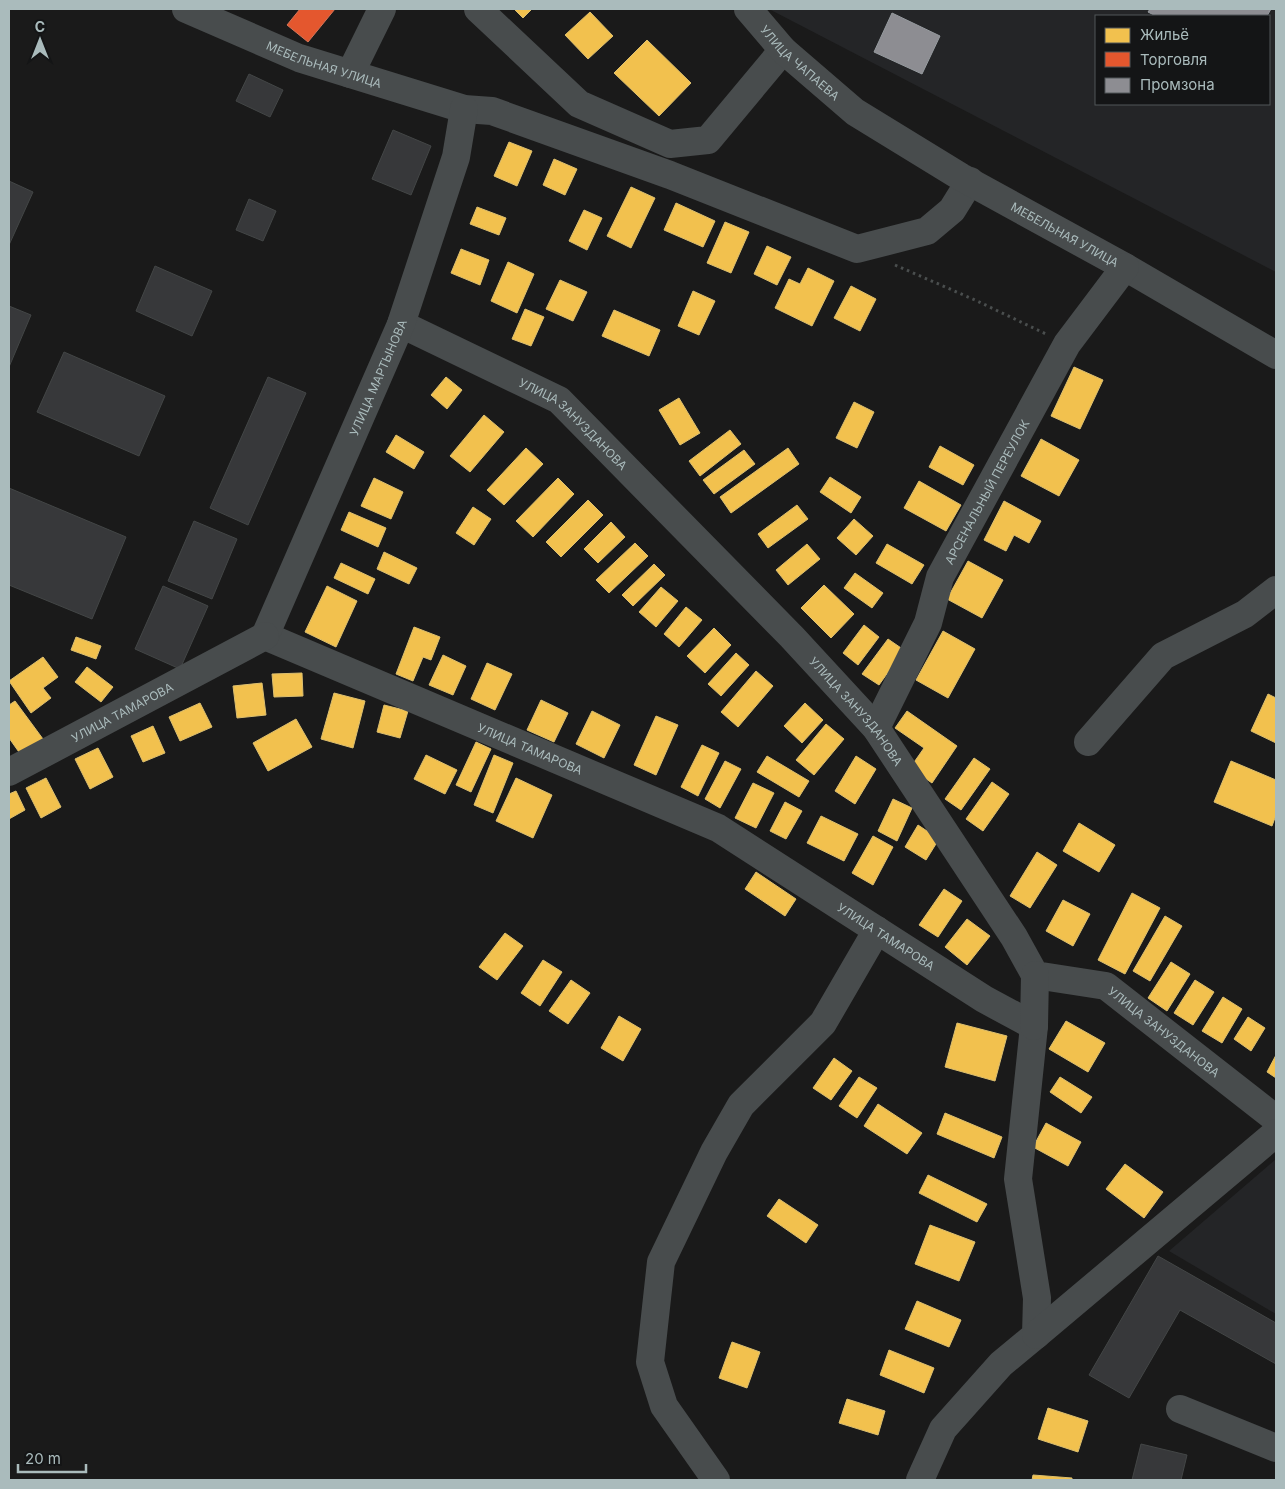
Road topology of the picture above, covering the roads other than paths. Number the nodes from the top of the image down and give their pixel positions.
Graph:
1 (186, 9) edge
2 (382, 9) edge
3 (478, 9) edge
4 (748, 9) edge
5 (783, 50) junction
6 (350, 74) junction
7 (464, 109) junction
8 (855, 112) joint
9 (970, 181) junction
10 (1125, 267) junction
11 (401, 324) junction
12 (1276, 355) edge
13 (1276, 590) edge
14 (265, 636) junction
15 (876, 728) junction
16 (1088, 742) dead end
17 (9, 772) edge
18 (877, 930) junction
19 (1035, 975) junction
20 (1034, 1026) junction
21 (1276, 1119) edge
22 (1276, 1134) edge
23 (1036, 1335) junction
24 (1180, 1409) dead end
25 (1276, 1448) edge
26 (716, 1480) edge
27 (920, 1480) edge

1 - 6 street, МЕБЕЛЬНАЯ УЛИЦА
2 - 6 street
3 - 5 street
4 - 5 street, УЛИЦА ЧАПАЕВА
5 - 8 street, УЛИЦА ЧАПАЕВА
6 - 7 street, МЕБЕЛЬНАЯ УЛИЦА
7 - 9 street, МЕБЕЛЬНАЯ УЛИЦА
7 - 11 street, УЛИЦА МАРТЫНОВА
8 - 9 street, МЕБЕЛЬНАЯ УЛИЦА
9 - 10 street, МЕБЕЛЬНАЯ УЛИЦА
10 - 12 street, МЕБЕЛЬНАЯ УЛИЦА
10 - 15 street, АРСЕНАЛЬНЫЙ ПЕРЕУЛОК
11 - 14 street, УЛИЦА МАРТЫНОВА
11 - 15 street, УЛИЦА ЗАНУЗДАНОВА
13 - 16 street
14 - 17 street, УЛИЦА ТАМАРОВА
14 - 18 street, УЛИЦА ТАМАРОВА
15 - 19 street, УЛИЦА ЗАНУЗДАНОВА
18 - 20 street, УЛИЦА ТАМАРОВА
18 - 26 street
19 - 20 street
19 - 21 street, УЛИЦА ЗАНУЗДАНОВА
20 - 23 street
22 - 23 street
23 - 27 street
24 - 25 street

